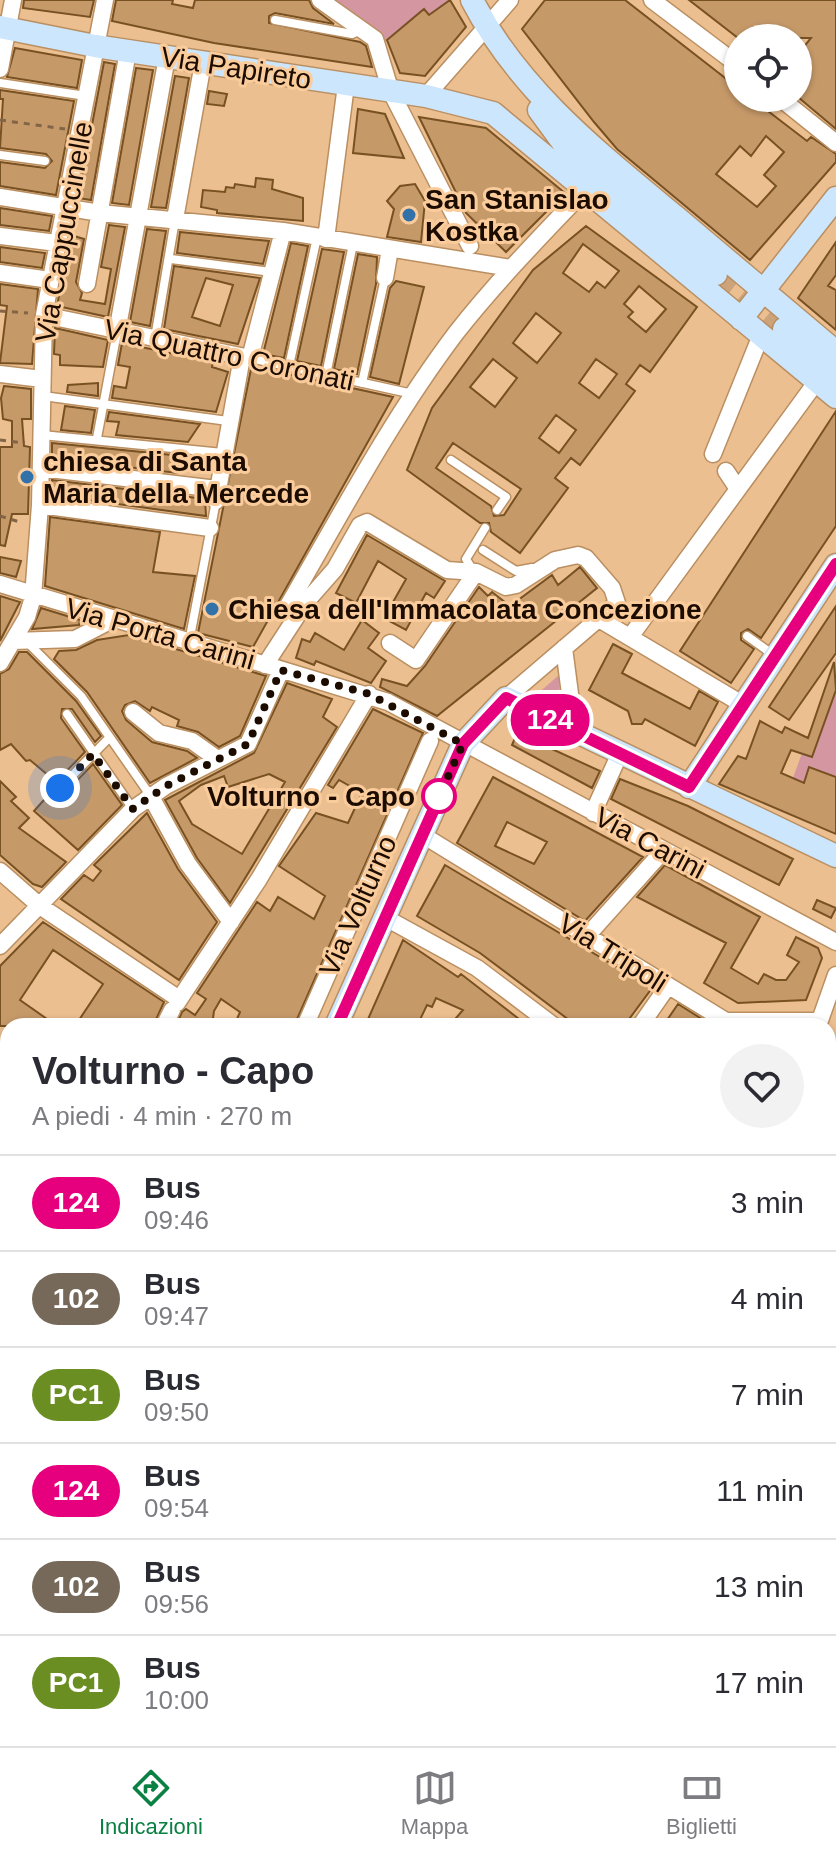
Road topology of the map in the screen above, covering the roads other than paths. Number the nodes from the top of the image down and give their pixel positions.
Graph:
1 (13, 0) edge
2 (105, 0) edge
3 (320, 0) edge
4 (472, 0) edge
5 (510, 0) edge
6 (652, 0) edge
7 (275, 20) dead end
8 (4, 28) edge
9 (486, 28) junction
10 (363, 29) junction
11 (95, 46) junction
12 (128, 51) junction
13 (724, 54) edge
14 (167, 57) junction
15 (203, 63) junction
16 (0, 69) edge
17 (522, 77) junction
18 (0, 83) edge
19 (346, 85) junction
20 (391, 92) junction
21 (87, 96) junction
22 (426, 96) junction
23 (797, 112) edge
24 (836, 143) edge
25 (0, 155) edge
26 (45, 161) dead end
27 (587, 188) junction
28 (0, 197) edge
29 (836, 198) edge
30 (63, 207) junction
31 (100, 213) junction
32 (137, 218) junction
33 (175, 219) junction
34 (283, 231) junction
35 (0, 236) edge
36 (322, 238) junction
37 (57, 243) junction
38 (353, 244) junction
39 (470, 246) dead end
40 (390, 249) junction
41 (171, 259) junction
42 (511, 268) junction
43 (271, 272) junction
44 (0, 273) edge
45 (716, 274) tunnel mouth
46 (385, 278) joint
47 (50, 280) junction
48 (87, 284) dead end
49 (757, 284) junction
50 (734, 313) junction
51 (44, 315) junction
52 (784, 329) tunnel mouth
53 (117, 332) junction
54 (761, 335) junction
55 (155, 338) junction
56 (836, 352) edge
57 (246, 357) junction
58 (289, 366) junction
59 (0, 374) edge
60 (326, 375) junction
61 (827, 377) edge
62 (362, 383) junction
63 (43, 387) junction
64 (414, 394) junction
65 (836, 397) edge
66 (104, 404) junction
67 (228, 421) junction
68 (97, 438) junction
69 (41, 440) junction
70 (223, 453) junction
71 (713, 454) dead end
72 (451, 460) dead end
73 (41, 468) junction
74 (726, 471) dead end
75 (738, 489) junction
76 (216, 495) junction
77 (40, 505) junction
78 (497, 510) dead end
79 (210, 528) junction
80 (485, 528) dead end
81 (483, 550) dead end
82 (548, 564) junction
83 (836, 565) edge
84 (476, 572) junction
85 (0, 584) edge
86 (33, 597) junction
87 (297, 615) junction
88 (114, 619) junction
89 (599, 619) junction
90 (747, 636) dead end
91 (630, 637) junction
92 (20, 641) junction
93 (390, 643) dead end
94 (189, 644) junction
95 (564, 648) junction
96 (775, 656) junction
97 (0, 663) edge
98 (273, 668) junction
99 (369, 694) junction
100 (506, 698) junction
101 (742, 704) junction
102 (133, 712) dead end
103 (67, 714) dead end
104 (575, 732) junction
105 (109, 738) junction
106 (430, 741) dead end
107 (463, 744) junction
108 (620, 753) junction
109 (93, 754) junction
110 (216, 758) junction
111 (689, 787) junction
112 (60, 788) dead end
113 (150, 795) junction
114 (133, 809) junction
115 (593, 813) junction
116 (421, 834) junction
117 (663, 851) junction
118 (836, 856) edge
119 (0, 871) edge
120 (40, 906) junction
121 (384, 917) junction
122 (231, 922) junction
123 (587, 936) junction
124 (836, 942) edge
125 (0, 946) edge
126 (836, 975) edge
127 (668, 986) junction
128 (176, 1004) junction
129 (168, 1018) edge
130 (309, 1018) edge
131 (340, 1018) edge
132 (543, 1018) edge
133 (646, 1018) edge
134 (721, 1018) edge
135 (821, 1018) edge

1 - 8 street
2 - 11 street, Via Cappuccinelle
3 - 10 street
4 - 9 street
5 - 9 street
6 - 13 street
7 - 10 lane
8 - 11 street, Via Papireto
8 - 16 street
9 - 17 street
9 - 22 street
10 - 20 street
11 - 12 street, Via Papireto
11 - 21 street, Via Cappuccinelle
12 - 14 street, Via Papireto
12 - 31 street
14 - 15 street, Via Papireto
14 - 32 street
15 - 19 street, Via Papireto
15 - 33 street
17 - 45 street
17 - 49 street
18 - 21 lane
19 - 20 street, Via Papireto
19 - 36 street
20 - 22 street, Via Papireto
20 - 39 street
21 - 30 street, Via Cappuccinelle
22 - 27 street, Via Papireto
23 - 24 street
25 - 26 lane
27 - 42 street
27 - 50 street, Via Papireto
28 - 30 street
29 - 49 street
30 - 31 street
30 - 37 street, Via Cappuccinelle
31 - 32 street
31 - 48 street
32 - 33 street
32 - 53 street
33 - 34 street
33 - 41 lane
34 - 36 street
34 - 43 street
35 - 37 street
36 - 38 street
36 - 58 lane
37 - 47 street, Via Cappuccinelle
38 - 40 street
38 - 60 lane
40 - 42 street
40 - 46 street
41 - 43 lane
41 - 55 lane
42 - 64 street
43 - 57 street
44 - 47 street
46 - 62 lane
47 - 51 street, Via Cappuccinelle
49 - 50 street
49 - 56 street
50 - 54 street, Via Papireto
51 - 53 street, Via Quattro Coronati
51 - 63 street, Via Cappuccinelle
52 - 61 street
53 - 55 street, Via Quattro Coronati
53 - 66 lane
54 - 61 street, Via Papireto
54 - 71 street
55 - 57 street, Via Quattro Coronati
57 - 58 lane, Via Quattro Coronati
57 - 67 street
58 - 60 lane, Via Quattro Coronati
59 - 63 street
60 - 62 lane, Via Quattro Coronati
61 - 65 street
61 - 75 street
62 - 64 lane, Via Quattro Coronati
63 - 66 lane
63 - 69 street, Via Cappuccinelle
64 - 87 street
66 - 67 lane
66 - 68 lane
67 - 70 street
68 - 69 lane
68 - 70 lane
69 - 73 street, Via Cappuccinelle
70 - 76 street
72 - 78 lane
73 - 76 street
73 - 77 street, Via Cappuccinelle
74 - 75 street
75 - 91 street
76 - 79 lane
77 - 79 street
77 - 86 street, Via Cappuccinelle
79 - 94 lane
80 - 84 lane
81 - 82 lane
82 - 84 street
82 - 89 street, Via Volturno
83 - 96 street
84 - 87 street
84 - 93 street
85 - 86 street, Via Porta Carini
86 - 88 street, Via Porta Carini
86 - 92 street, Via Cappuccinelle
87 - 98 street
88 - 92 street
88 - 94 street, Via Porta Carini
89 - 91 street
89 - 95 street, Via Volturno
90 - 96 lane
91 - 101 street
92 - 97 street, Via Cappuccinelle
92 - 105 lane
94 - 98 street, Via Porta Carini
95 - 100 street, Via Volturno
95 - 104 street
96 - 101 street
98 - 99 street, Via Porta Carini
98 - 110 street
99 - 107 street, Via Porta Carini
99 - 122 street
100 - 104 street
100 - 107 street, Via Volturno
101 - 111 street
102 - 110 street
103 - 109 lane
104 - 108 street
105 - 109 lane
105 - 113 lane
106 - 130 street, Via Volturno
107 - 115 street, Via Carini
107 - 116 street, Via Volturno
108 - 111 street
108 - 115 street
109 - 112 lane
109 - 114 lane
110 - 113 street
111 - 118 street
113 - 114 street
113 - 122 street
114 - 120 street
115 - 117 street, Via Carini
116 - 121 street, Via Volturno
116 - 123 street, Via Tripoli
117 - 123 street
117 - 124 street, Via Carini
119 - 120 street
120 - 125 street
120 - 128 street
121 - 131 street, Via Volturno
121 - 132 street
122 - 128 street
123 - 127 street, Via Tripoli
126 - 135 street
127 - 133 street
127 - 134 street, Via Tripoli
128 - 129 street

